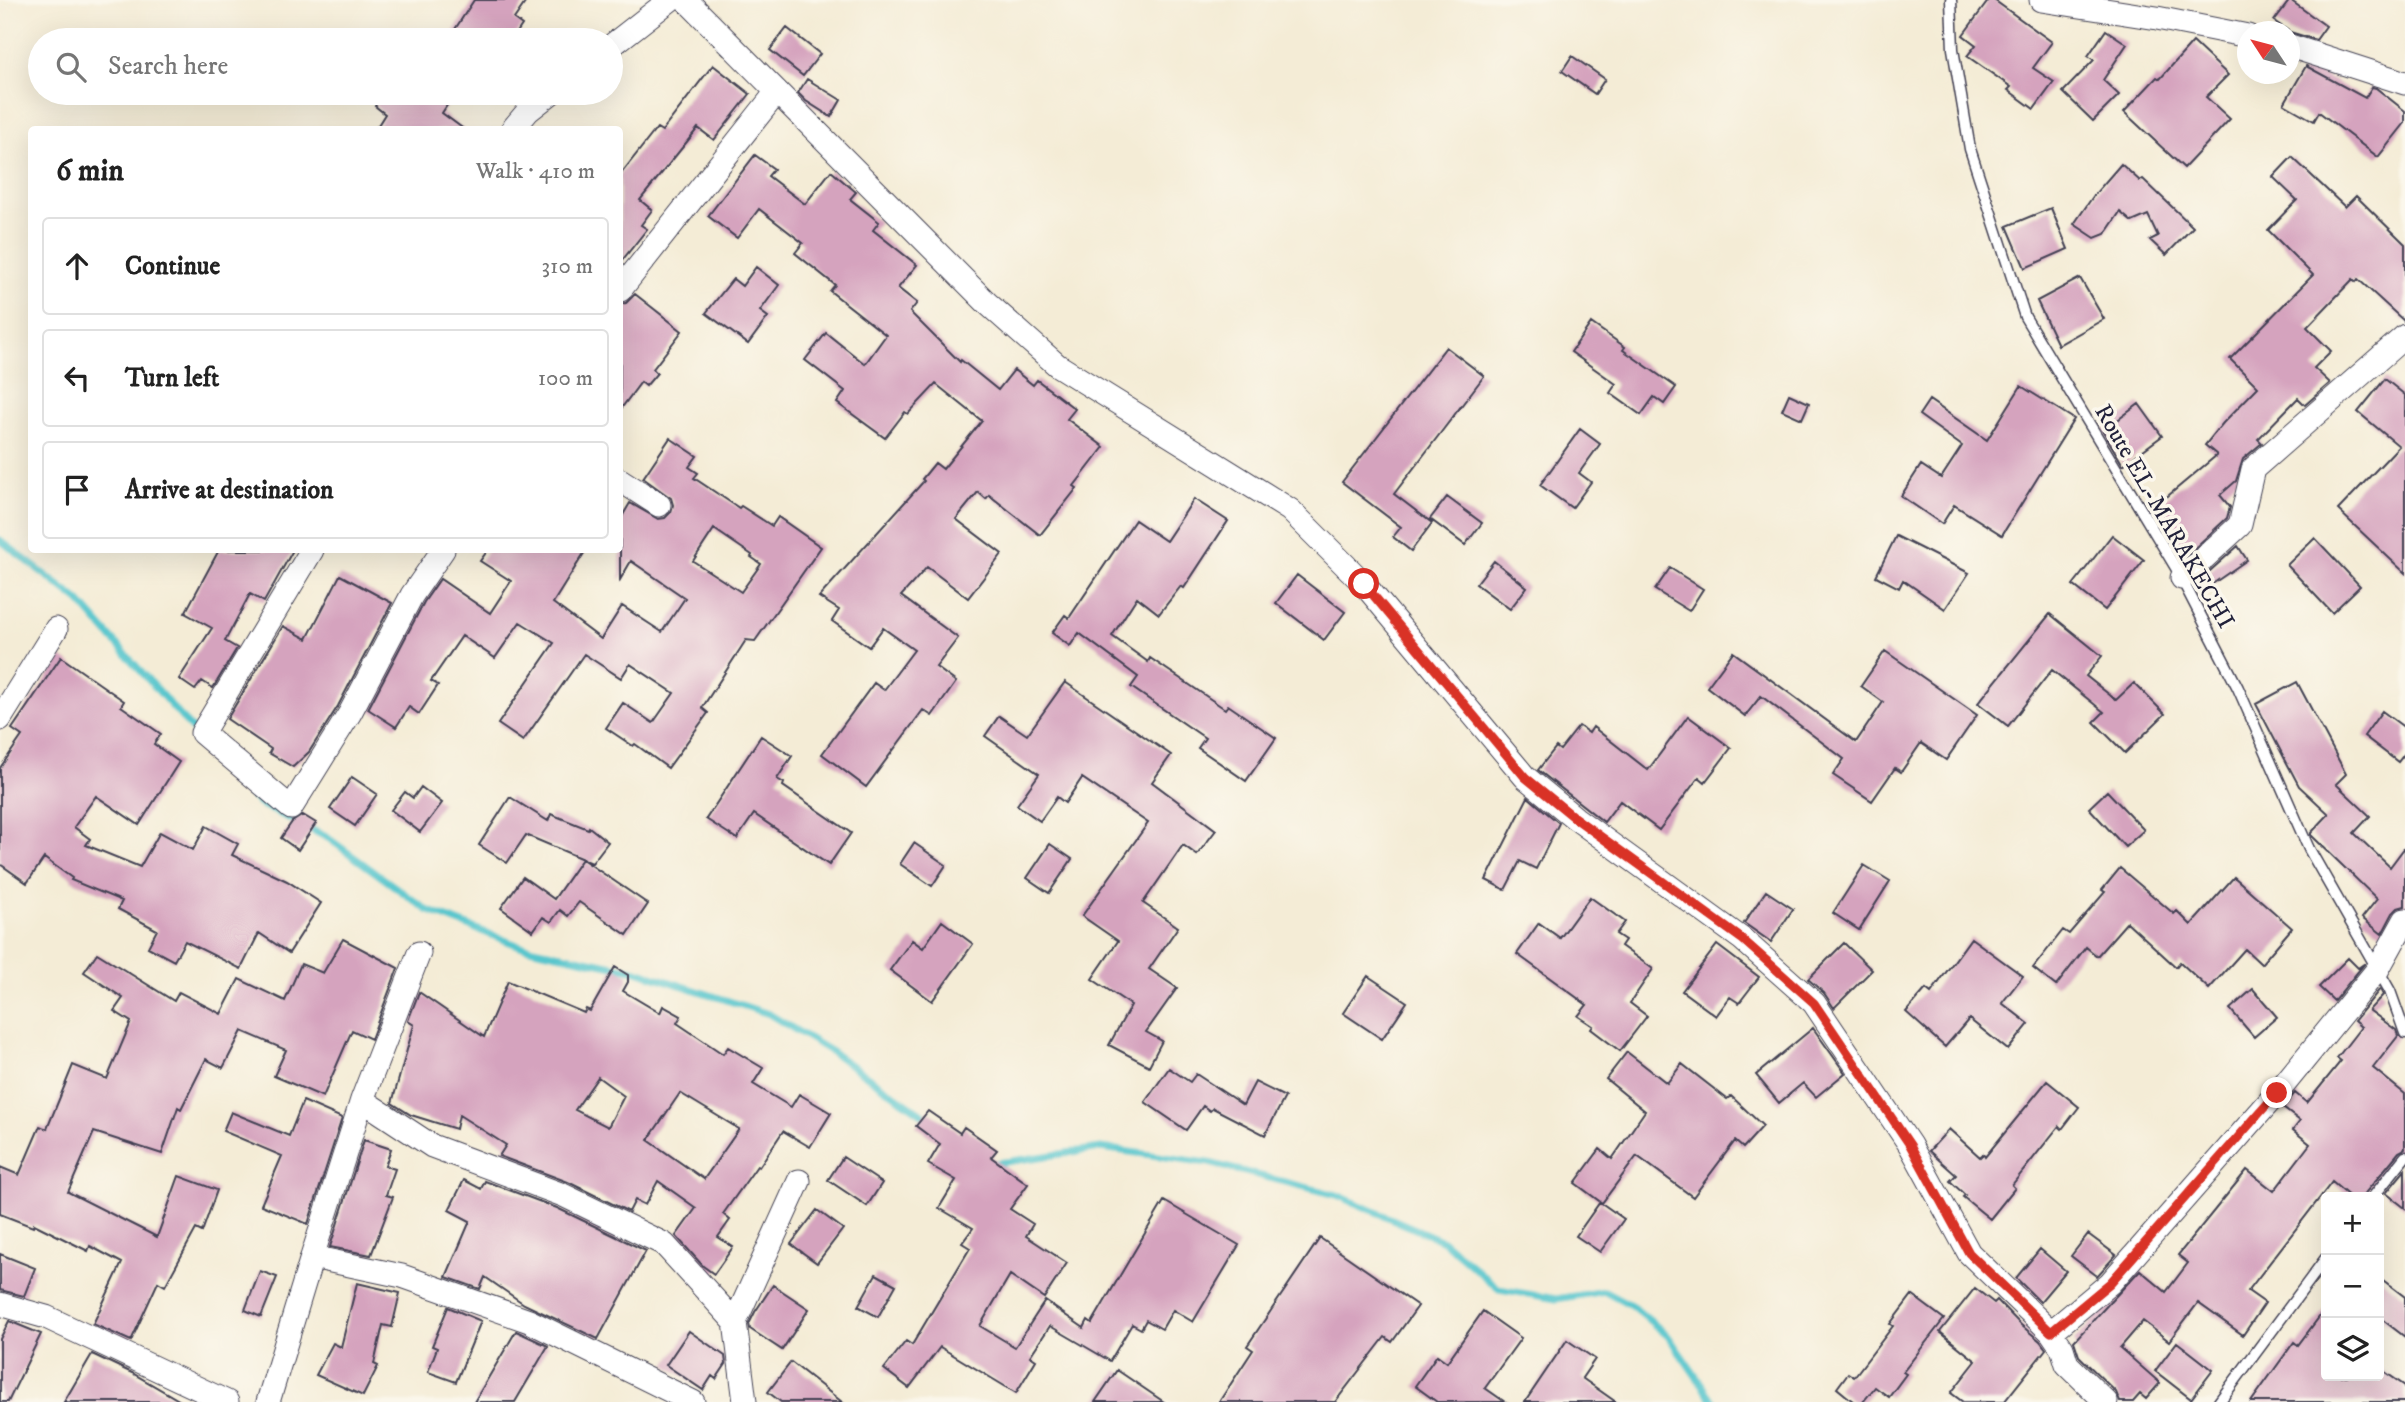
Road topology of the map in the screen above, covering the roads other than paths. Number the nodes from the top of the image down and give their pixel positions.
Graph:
1 (670, 0) edge
2 (685, 0) edge
3 (1951, 0) edge
4 (2040, 0) edge
5 (2237, 34) edge
6 (623, 37) edge
7 (2300, 49) edge
8 (2405, 83) edge
9 (776, 93) junction
10 (536, 105) edge
11 (515, 126) edge
12 (623, 286) edge
13 (2405, 337) edge
14 (623, 482) edge
15 (659, 505) dead end
16 (310, 553) edge
17 (441, 553) edge
18 (2182, 578) junction
19 (56, 629) dead end
20 (0, 719) edge
21 (2405, 920) edge
22 (419, 953) dead end
23 (2378, 969) junction
24 (2405, 1033) edge
25 (362, 1100) junction
26 (2405, 1157) edge
27 (799, 1181) dead end
28 (2377, 1192) edge
29 (312, 1257) junction
30 (2321, 1265) edge
31 (0, 1304) edge
32 (735, 1322) junction
33 (2051, 1332) junction
34 (227, 1402) edge
35 (268, 1402) edge
36 (692, 1402) edge
37 (745, 1402) edge
38 (2106, 1402) edge
39 (2219, 1402) edge

1 - 6 street
2 - 9 street
3 - 18 lane, Route EL-MARAKECHI
4 - 5 street
7 - 8 street
9 - 12 street
9 - 33 street
10 - 11 street
13 - 18 street
14 - 15 street
16 - 17 street
18 - 23 lane, Route EL-MARAKECHI
19 - 20 street
21 - 23 street
22 - 25 street
23 - 24 lane, Route EL-MARAKECHI
23 - 33 street
25 - 29 street
25 - 32 street
26 - 28 lane
27 - 32 street
29 - 35 street
29 - 36 street
30 - 39 lane
31 - 34 street
32 - 37 street
33 - 38 street

